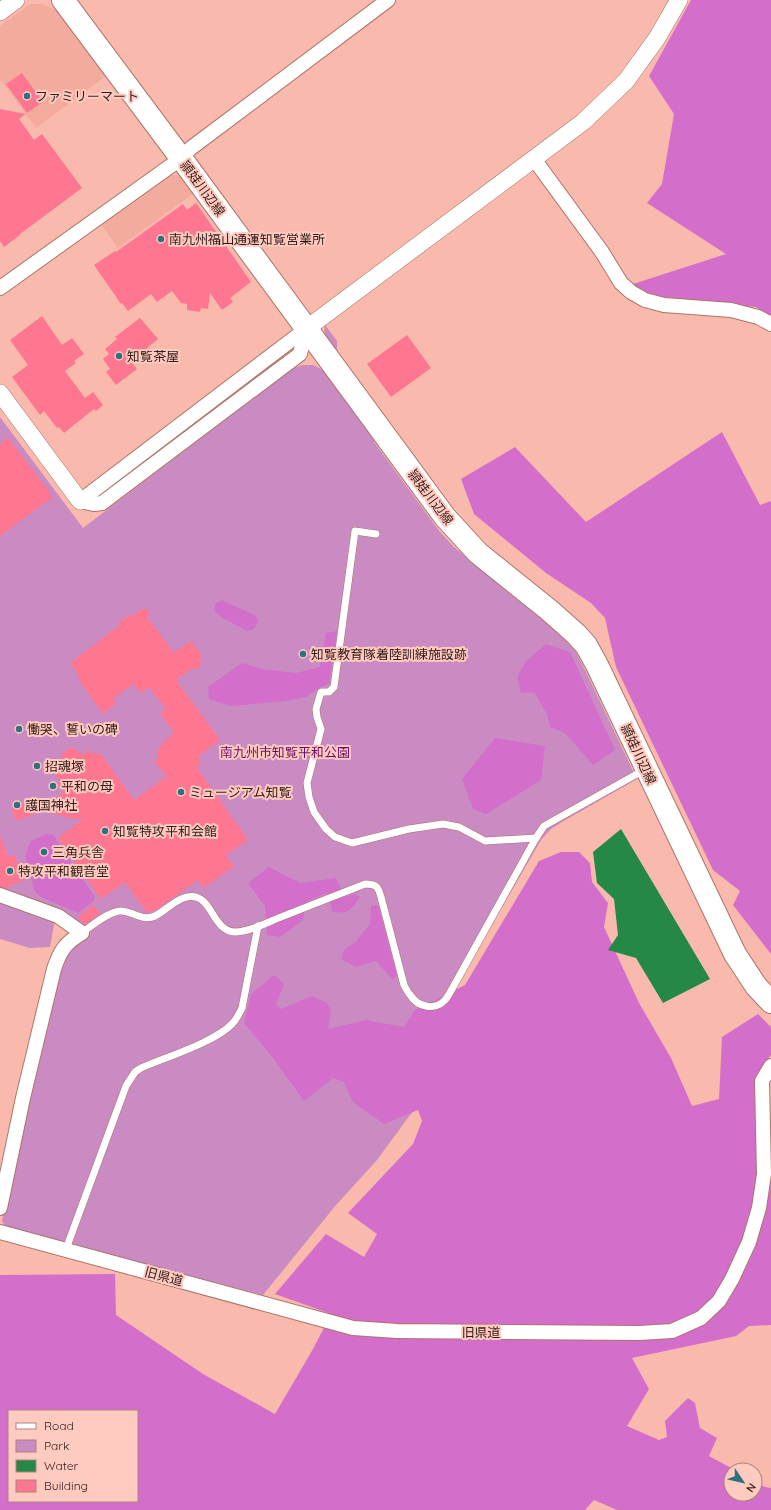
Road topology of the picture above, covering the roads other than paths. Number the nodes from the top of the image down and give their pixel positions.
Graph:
1 (16, 0) edge
2 (63, 0) edge
3 (388, 0) edge
4 (679, 0) edge
5 (0, 12) edge
6 (181, 158) junction
7 (534, 159) junction
8 (0, 288) edge
9 (771, 324) edge
10 (306, 329) junction
11 (0, 392) edge
12 (80, 501) joint
13 (376, 534) dead end
14 (646, 769) junction
15 (536, 838) junction
16 (0, 895) edge
17 (258, 926) junction
18 (82, 933) junction
19 (771, 1002) edge
20 (771, 1066) edge
21 (0, 1208) edge
22 (0, 1232) edge
23 (66, 1249) junction

1 - 5 street
2 - 6 main road, 頴娃川辺線
3 - 6 street
4 - 7 street
6 - 8 street
6 - 10 main road, 頴娃川辺線
7 - 9 street
7 - 10 street
10 - 12 street
10 - 14 main road, 頴娃川辺線
11 - 12 street
13 - 15 lane
14 - 15 lane
14 - 19 main road, 頴娃川辺線
15 - 17 lane
16 - 18 street
17 - 18 lane
17 - 23 lane
18 - 21 street
20 - 23 street, 旧県道
22 - 23 street, 旧県道

